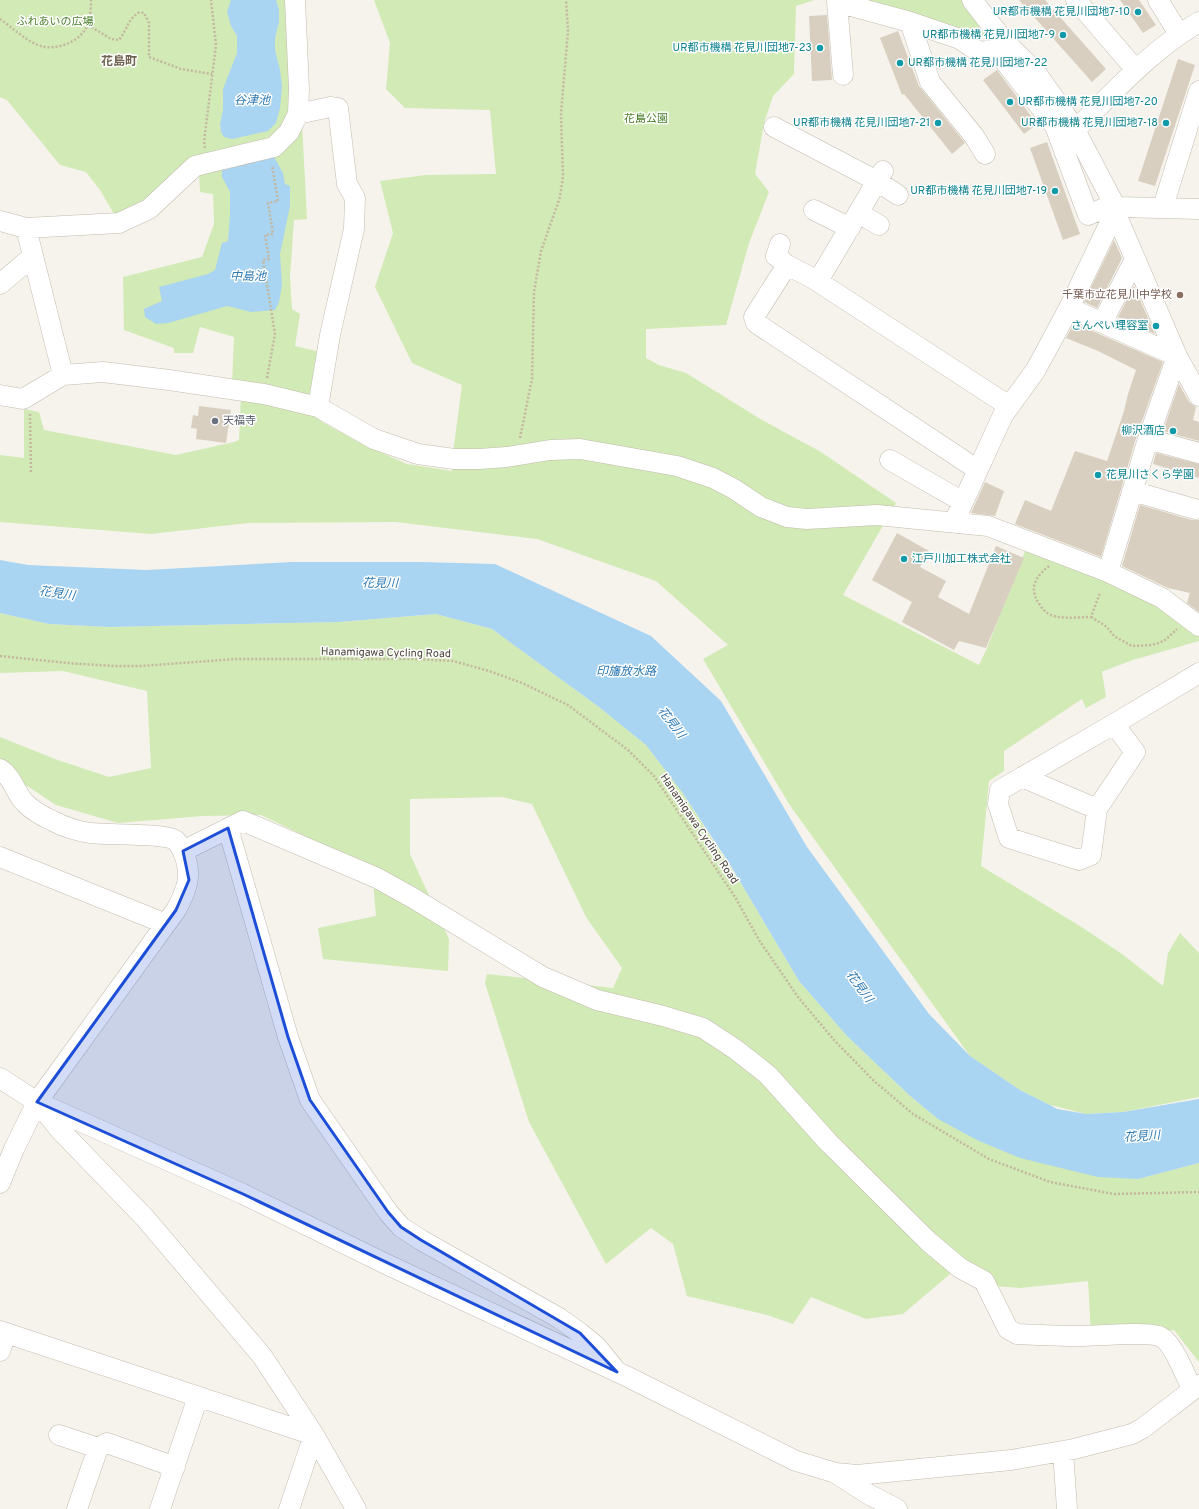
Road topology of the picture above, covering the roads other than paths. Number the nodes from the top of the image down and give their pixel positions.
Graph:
1 (295, 0) edge
2 (972, 0) edge
3 (1076, 0) edge
4 (1158, 0) edge
5 (910, 22) junction
6 (1199, 22) edge
7 (1179, 34) junction
8 (1000, 45) junction
9 (1136, 70) junction
10 (843, 75) dead end
11 (1199, 91) edge
12 (298, 114) junction
13 (774, 127) dead end
14 (1075, 130) junction
15 (984, 154) dead end
16 (880, 176) junction
17 (898, 195) dead end
18 (1163, 207) junction
19 (1114, 208) junction
20 (1199, 209) edge
21 (814, 210) dead end
22 (0, 221) edge
23 (854, 221) junction
24 (879, 225) dead end
25 (26, 228) junction
26 (780, 244) dead end
27 (33, 256) junction
28 (1135, 259) junction
29 (787, 265) junction
30 (818, 282) junction
31 (0, 284) edge
32 (1069, 308) junction
33 (1102, 323) junction
34 (1177, 356) junction
35 (63, 375) junction
36 (0, 395) edge
37 (1199, 396) edge
38 (1009, 406) junction
39 (318, 407) junction
40 (1148, 439) junction
41 (1199, 453) edge
42 (890, 460) dead end
43 (978, 470) junction
44 (1132, 491) junction
45 (963, 502) junction
46 (1195, 509) dead end
47 (954, 522) junction
48 (1108, 572) junction
49 (1194, 622) edge
50 (1199, 673) edge
51 (1114, 724) junction
52 (0, 769) edge
53 (1022, 777) junction
54 (1097, 809) junction
55 (228, 828) junction
56 (182, 850) junction
57 (0, 857) edge
58 (166, 924) junction
59 (0, 1078) edge
60 (37, 1102) junction
61 (7, 1146) edge
62 (0, 1183) edge
63 (2, 1338) edge
64 (617, 1372) junction
65 (1196, 1388) edge
66 (198, 1397) junction
67 (60, 1435) dead end
68 (314, 1435) junction
69 (98, 1448) junction
70 (1063, 1451) junction
71 (175, 1467) junction
72 (836, 1473) junction
73 (78, 1509) edge
74 (160, 1509) edge
75 (289, 1509) edge
76 (356, 1509) edge
77 (897, 1509) edge
78 (1067, 1509) edge

1 - 12 street
2 - 8 street
3 - 9 street
4 - 7 street
5 - 8 street
5 - 10 street
5 - 15 street
6 - 7 street
7 - 9 street
8 - 14 street
8 - 19 street
9 - 14 street
11 - 18 street
12 - 25 street
12 - 39 street
13 - 16 street
14 - 19 street
16 - 17 street
16 - 23 street
18 - 19 street
18 - 20 street
19 - 28 street
19 - 32 street
21 - 23 street
22 - 25 street
23 - 24 street
23 - 30 street
25 - 27 street
26 - 29 street
27 - 31 street
27 - 35 street
28 - 33 street
28 - 34 street
29 - 30 street
29 - 43 street
30 - 38 street
32 - 33 street
32 - 38 street
33 - 34 street
34 - 37 street
34 - 40 street
35 - 36 street
35 - 39 street
38 - 43 street
39 - 47 street
40 - 41 street
40 - 44 street
42 - 45 street
43 - 45 street
44 - 46 street
44 - 48 street
45 - 47 street
47 - 48 street
48 - 49 street
50 - 51 street
51 - 53 street
51 - 54 street
52 - 56 street
53 - 54 street
53 - 54 street
55 - 56 street
55 - 64 street
55 - 65 street
56 - 58 street
57 - 58 street
58 - 60 street
59 - 60 street
60 - 61 street
60 - 64 street
60 - 68 street
61 - 62 street
63 - 66 street
64 - 72 street
65 - 70 street
66 - 68 street
66 - 71 street
67 - 69 street
68 - 75 street
68 - 76 street
69 - 71 street
69 - 73 street
70 - 72 street
70 - 78 street
71 - 74 street
72 - 77 street

